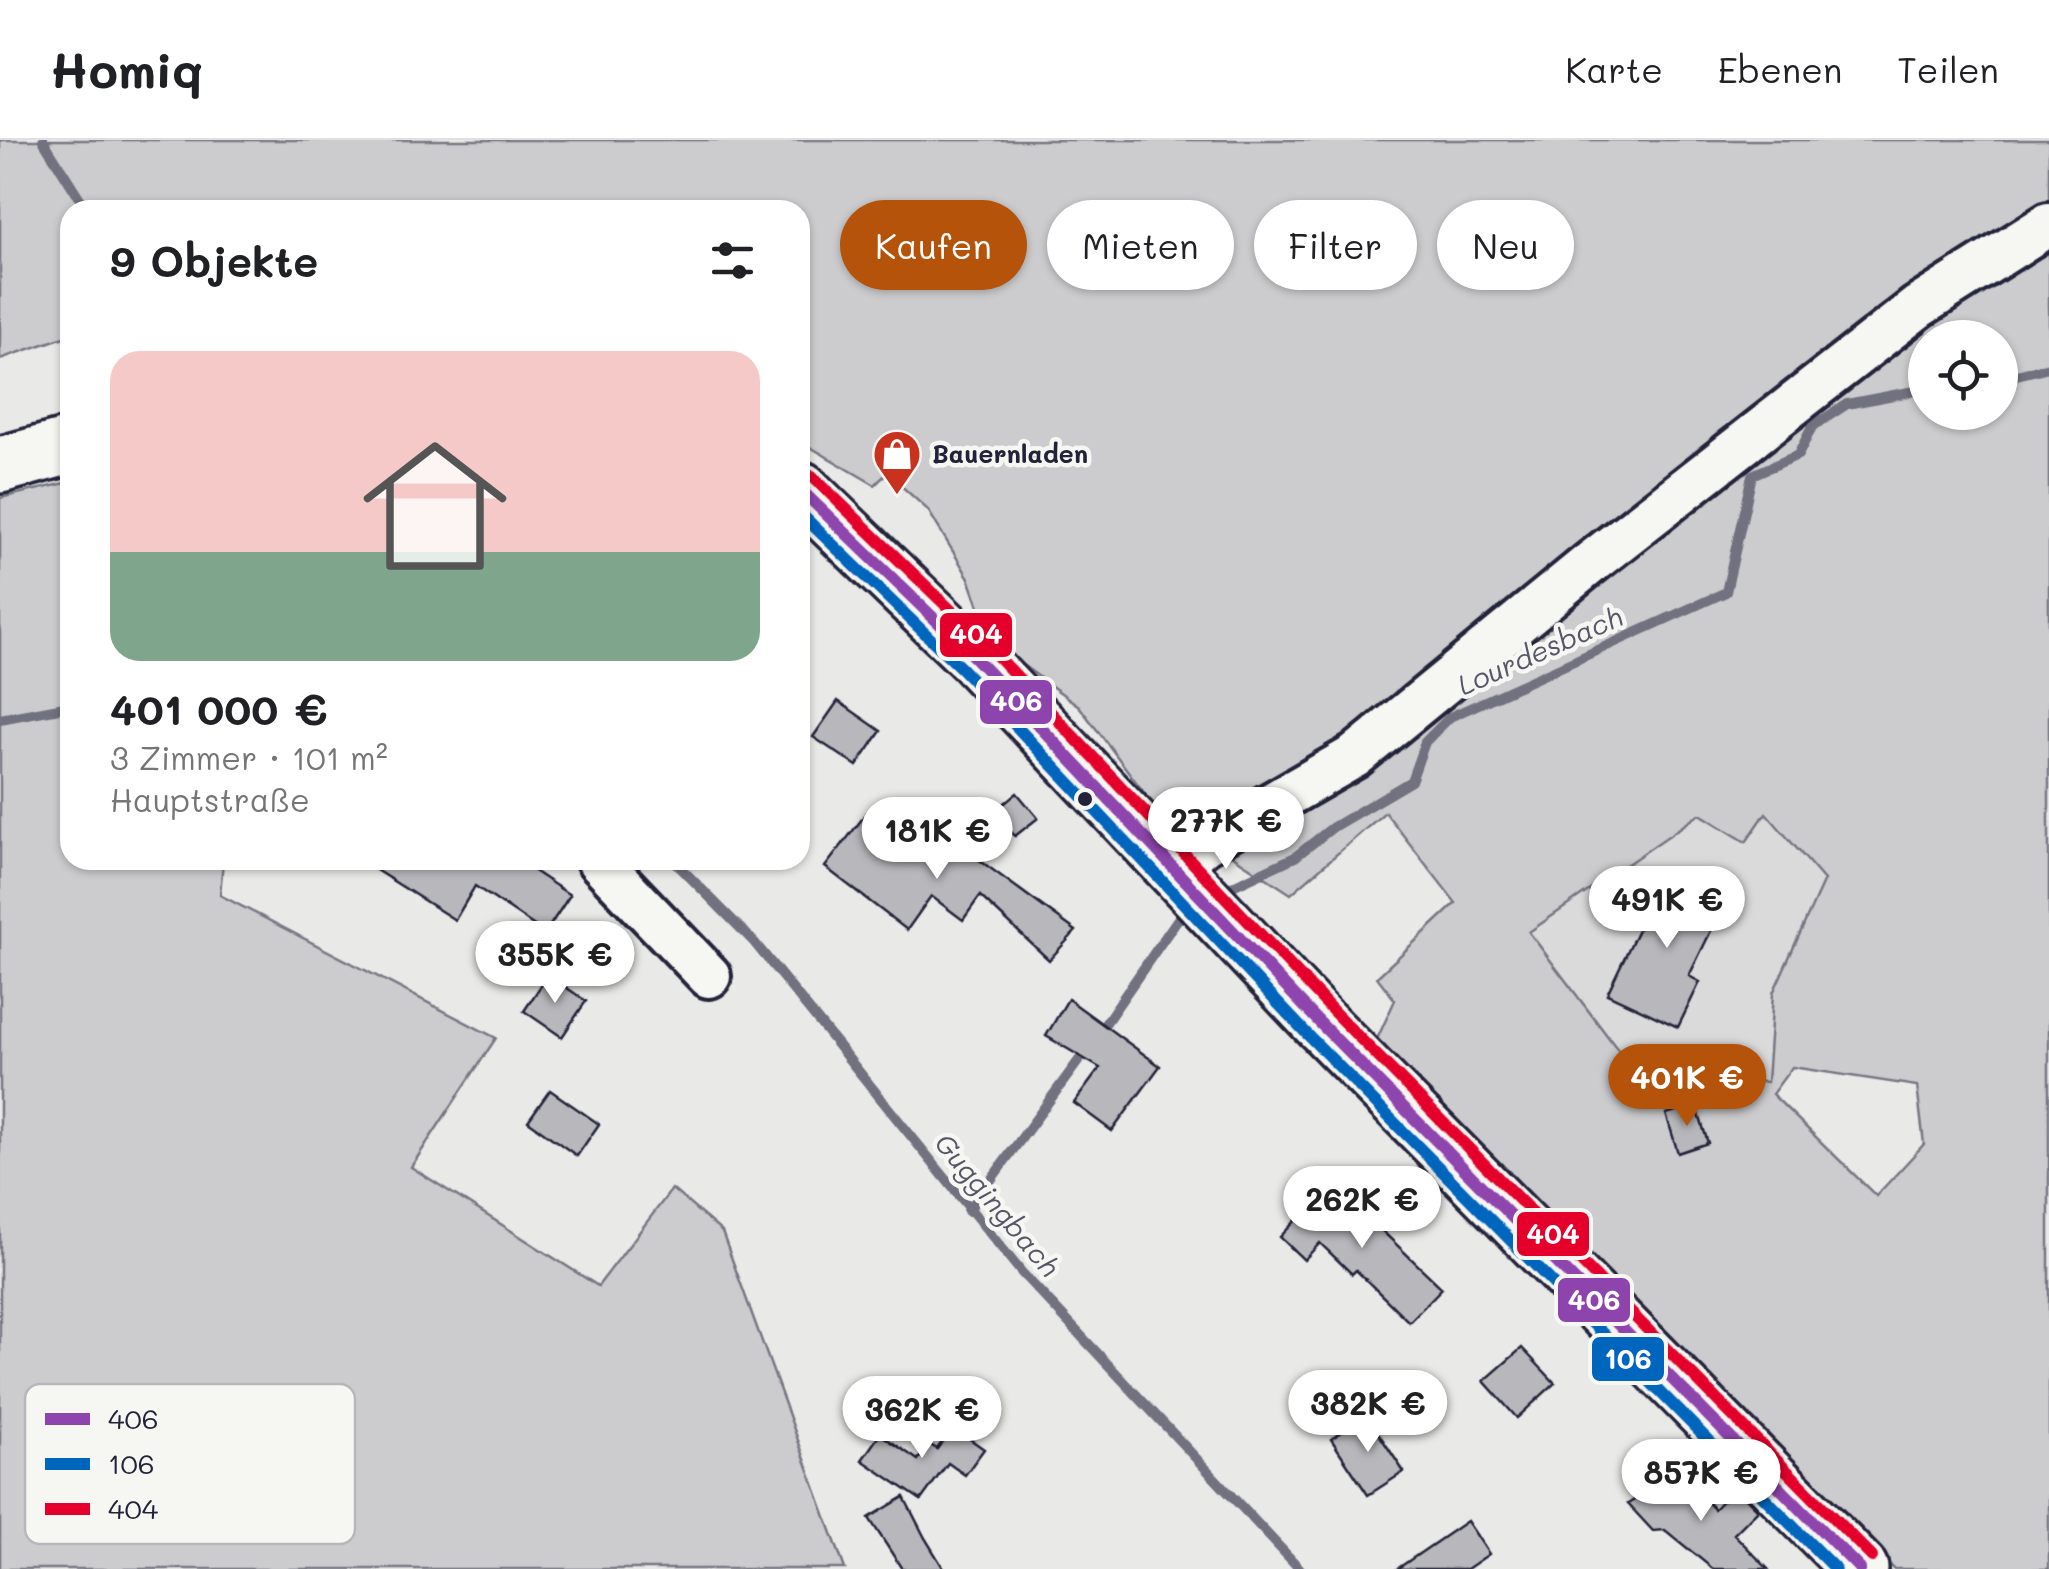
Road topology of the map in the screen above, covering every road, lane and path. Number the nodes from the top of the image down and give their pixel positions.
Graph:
1 (2049, 224) edge
2 (60, 449) edge
3 (0, 465) edge
4 (810, 499) edge
5 (608, 870) edge
6 (1184, 876) junction
7 (709, 976) dead end
8 (1860, 1569) edge

1 - 6 street
2 - 3 main road
4 - 6 main road
5 - 7 street
6 - 8 main road

